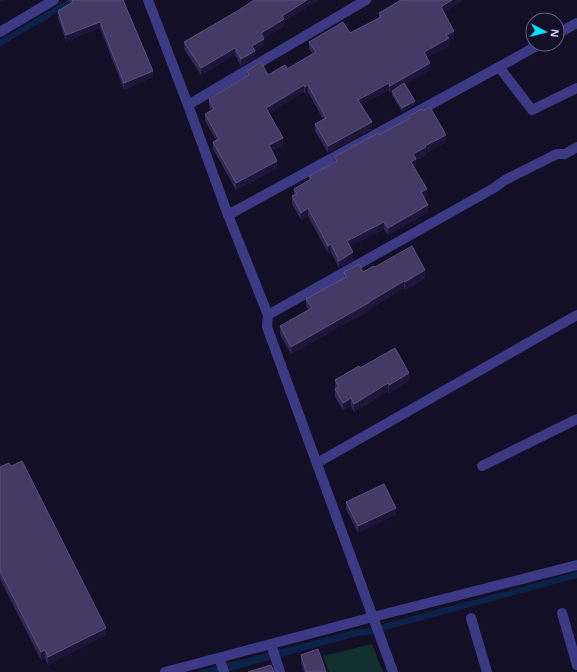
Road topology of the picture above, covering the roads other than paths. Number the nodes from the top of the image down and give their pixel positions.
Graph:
1 (54, 0) edge
2 (148, 0) edge
3 (366, 0) edge
4 (577, 23) edge
5 (565, 30) edge
6 (0, 32) edge
7 (525, 52) edge
8 (498, 67) junction
9 (577, 88) edge
10 (188, 105) junction
11 (577, 147) edge
12 (228, 215) junction
13 (268, 315) junction
14 (577, 315) edge
15 (577, 419) edge
16 (317, 463) junction
17 (482, 466) dead end
18 (577, 565) edge
19 (562, 612) dead end
20 (471, 618) dead end
21 (374, 620) junction
22 (271, 646) junction
23 (221, 664) edge
24 (577, 665) edge
25 (165, 672) edge
26 (280, 672) edge
27 (393, 672) edge
28 (487, 672) edge

1 - 6 street
2 - 10 street
3 - 10 street
4 - 5 street
7 - 8 street
8 - 9 street
8 - 12 street
10 - 12 street
11 - 13 street
12 - 13 street
13 - 16 street
14 - 16 street
15 - 17 street
16 - 21 street
18 - 21 street
19 - 24 street
20 - 28 street
21 - 22 street
21 - 27 street
22 - 23 street
22 - 26 street
23 - 25 street

